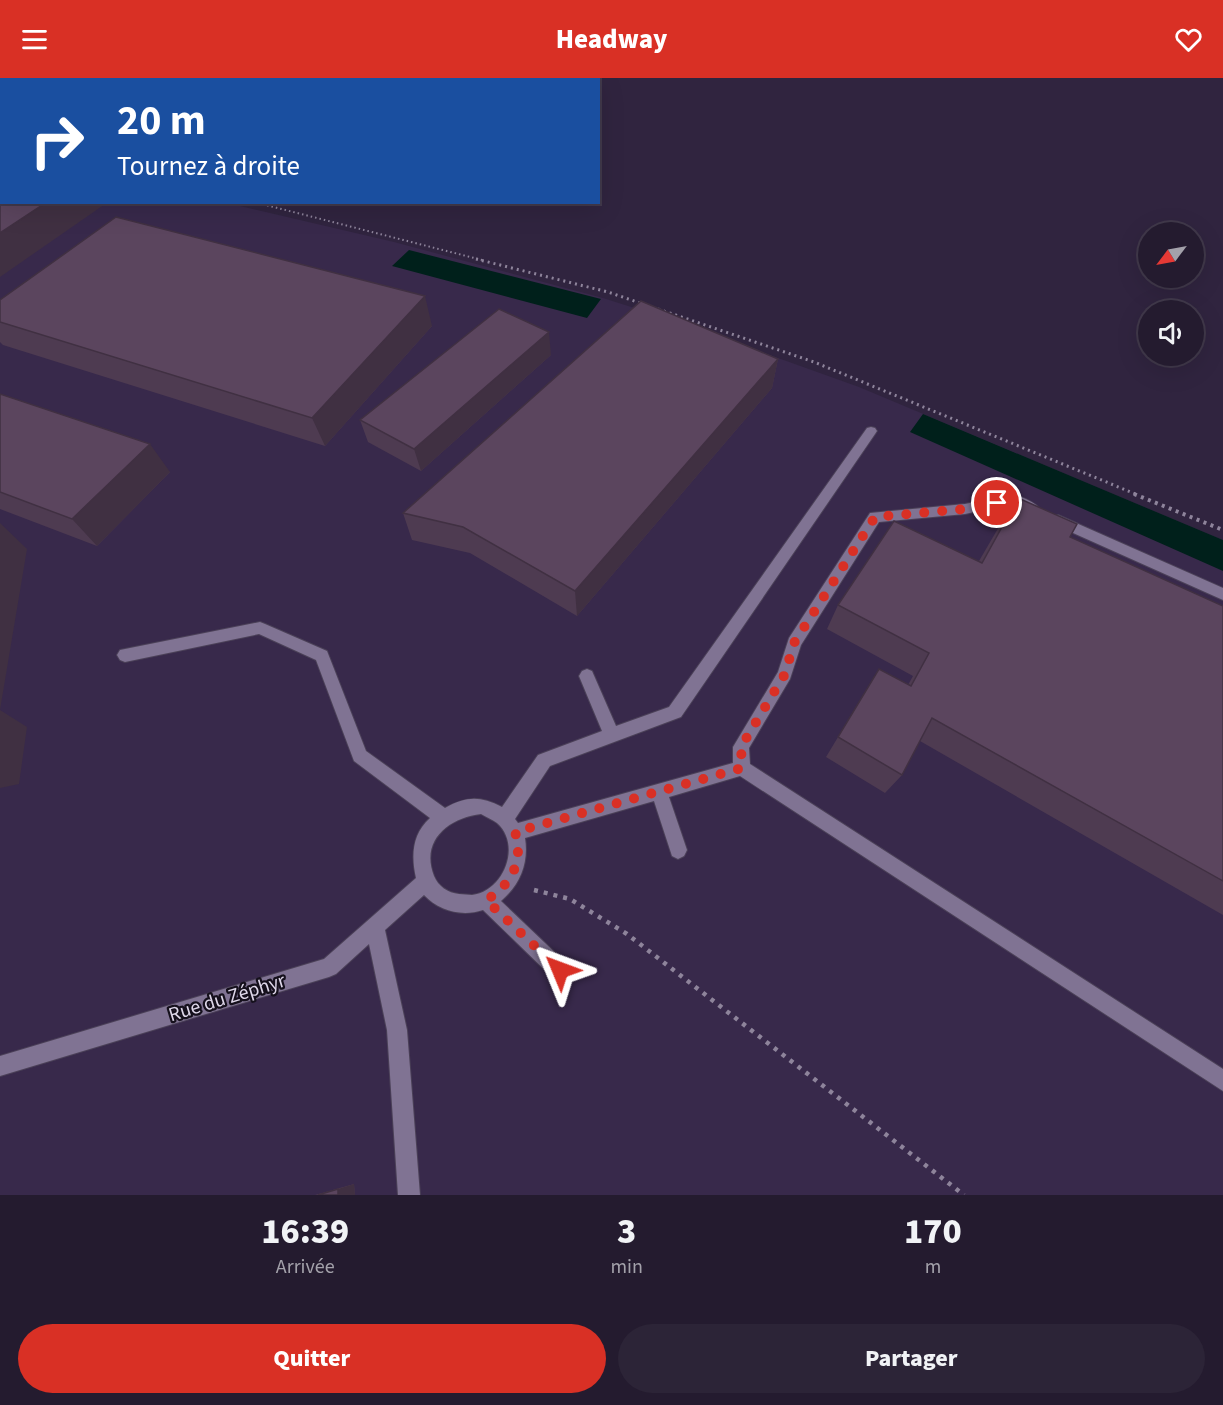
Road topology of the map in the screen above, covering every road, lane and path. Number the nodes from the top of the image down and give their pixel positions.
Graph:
1 (262, 204) edge
2 (872, 431) dead end
3 (1223, 530) edge
4 (1223, 594) edge
5 (125, 655) dead end
6 (587, 676) dead end
7 (612, 736) junction
8 (742, 768) junction
9 (659, 791) junction
10 (443, 817) junction
11 (510, 825) junction
12 (678, 850) dead end
13 (426, 880) junction
14 (507, 884) junction
15 (486, 900) junction
16 (375, 926) junction
17 (560, 970) dead end
18 (0, 1066) edge
19 (1223, 1082) edge
20 (409, 1195) edge
21 (964, 1195) edge

1 - 3 path
2 - 7 street
4 - 8 street
5 - 10 street
6 - 7 street
7 - 11 street
8 - 9 street
8 - 19 street
9 - 11 street
9 - 12 street
10 - 11 street
10 - 13 street
11 - 14 street
13 - 15 street
13 - 16 street, Rue du Zéphyr
14 - 15 street
14 - 21 path
15 - 17 street
16 - 18 street, Rue du Zéphyr
16 - 20 street

